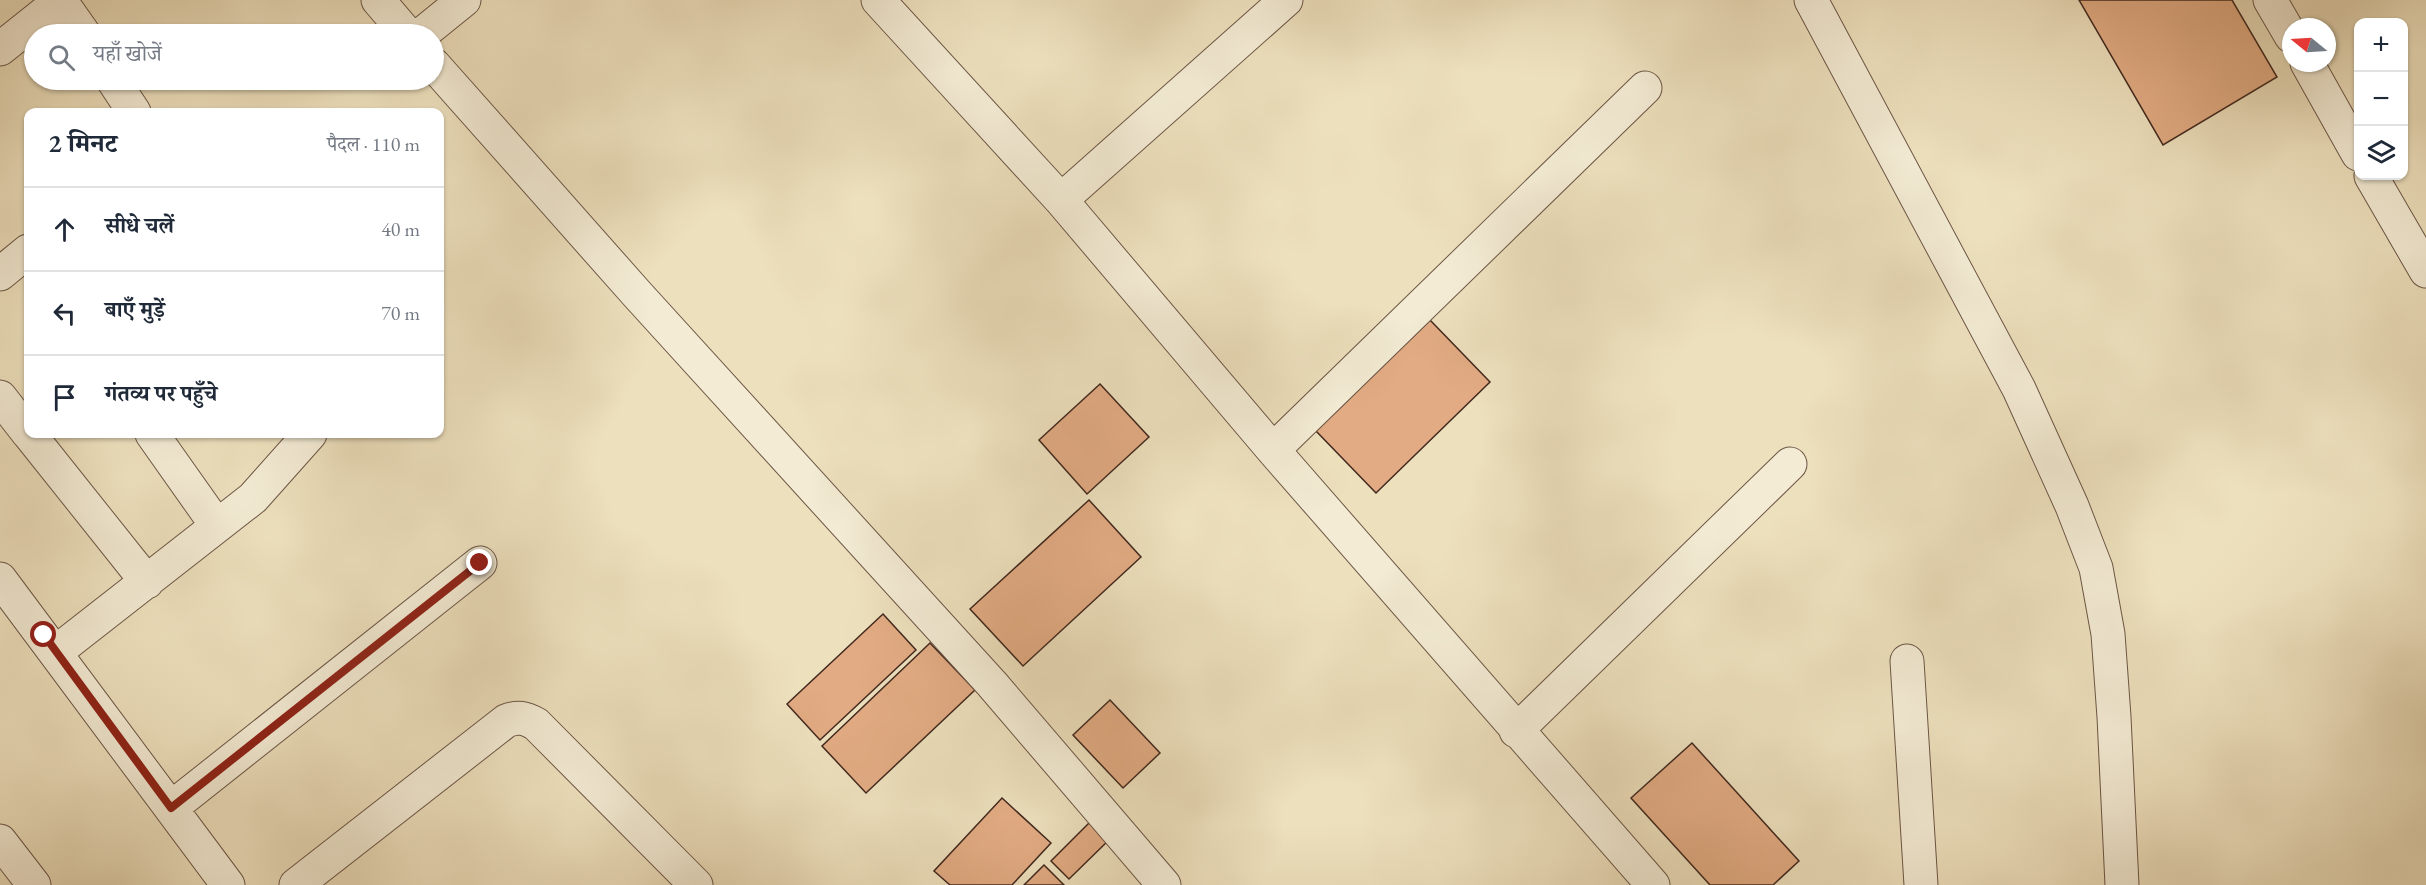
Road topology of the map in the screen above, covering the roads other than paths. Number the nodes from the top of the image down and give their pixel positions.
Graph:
1 (378, 0) edge
2 (464, 0) edge
3 (878, 0) edge
4 (1286, 0) edge
5 (1810, 0) edge
6 (2270, 0) edge
7 (60, 1) edge
8 (2282, 21) edge
9 (31, 24) edge
10 (77, 24) edge
11 (398, 24) edge
12 (434, 24) edge
13 (24, 30) edge
14 (0, 49) edge
15 (2312, 72) edge
16 (444, 76) edge
17 (1645, 88) dead end
18 (120, 90) edge
19 (131, 108) edge
20 (2354, 147) edge
21 (2373, 180) edge
22 (1061, 200) junction
23 (2426, 271) edge
24 (0, 397) edge
25 (24, 427) edge
26 (33, 438) edge
27 (155, 438) edge
28 (306, 438) edge
29 (1273, 450) junction
30 (1790, 464) dead end
31 (217, 526) junction
32 (480, 563) dead end
33 (0, 579) edge
34 (147, 582) junction
35 (57, 652) junction
36 (1906, 661) dead end
37 (1516, 731) junction
38 (171, 808) junction
39 (0, 841) edge
40 (34, 885) edge
41 (228, 885) edge
42 (296, 885) edge
43 (696, 885) edge
44 (1164, 885) edge
45 (1653, 885) edge
46 (1921, 885) edge
47 (2122, 885) edge

1 - 11 street
2 - 12 street
3 - 22 street
4 - 22 street
5 - 47 street
6 - 8 street
7 - 9 street
7 - 10 street
13 - 14 street
15 - 20 street
16 - 44 street
17 - 29 street
18 - 19 street
21 - 23 street
22 - 29 street
24 - 25 street
26 - 34 street
27 - 31 street
28 - 31 street
29 - 37 street
30 - 37 street
31 - 34 street
32 - 38 street
33 - 35 street
34 - 35 street
35 - 38 street
36 - 46 street
37 - 45 street
38 - 41 street
39 - 40 street
42 - 43 street

